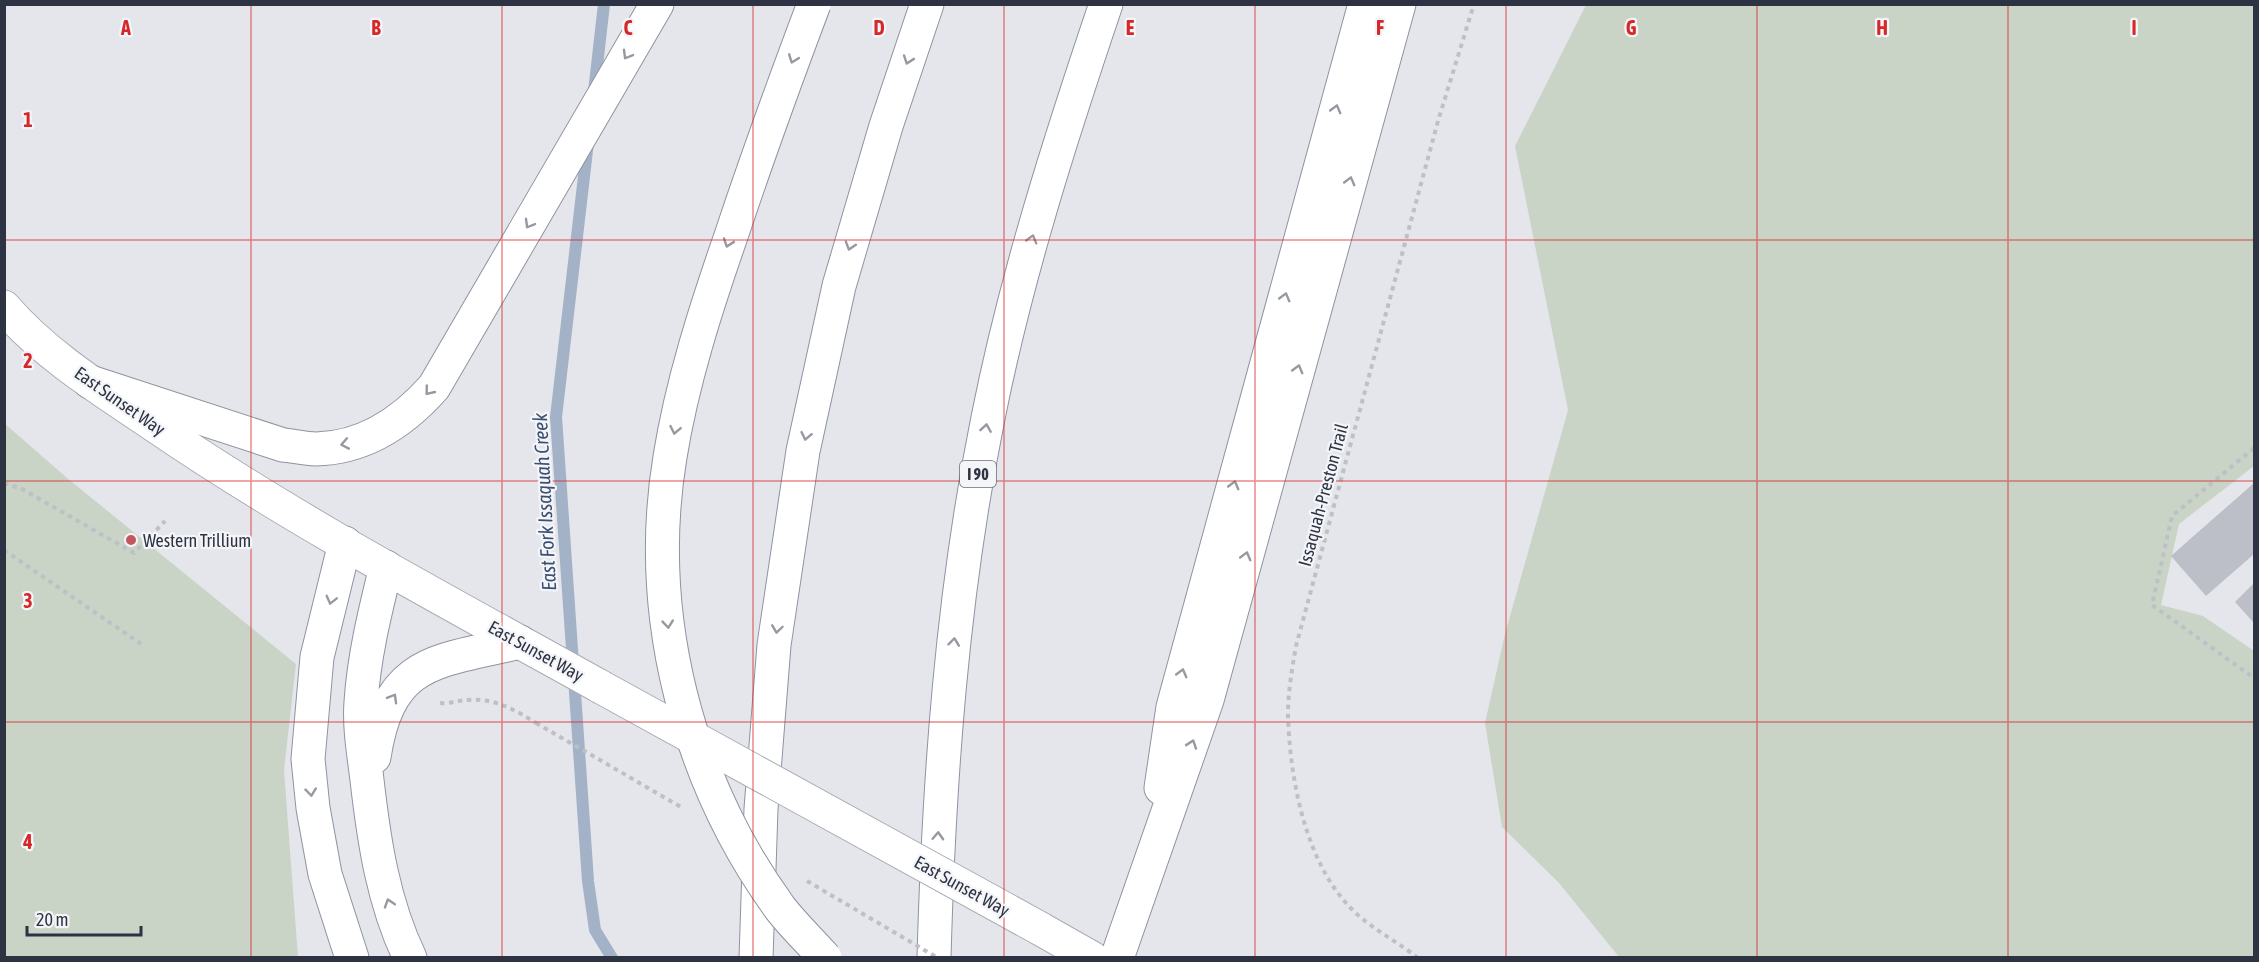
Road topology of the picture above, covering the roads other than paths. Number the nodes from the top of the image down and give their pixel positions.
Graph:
1 (657, 4) edge
2 (814, 4) edge
3 (927, 4) edge
4 (1106, 4) edge
5 (1365, 4) edge
6 (1399, 4) edge
7 (4, 307) edge
8 (90, 382) junction
9 (345, 543) junction
10 (386, 567) junction
11 (520, 642) junction
12 (369, 795) junction
13 (1147, 876) junction
14 (756, 946) edge
15 (352, 957) edge
16 (410, 957) edge
17 (825, 957) edge
18 (934, 957) edge
19 (1092, 957) edge
20 (1117, 957) edge

1 -> 8 main road
2 -> 17 main road, bridge
3 -> 14 main road
18 -> 4 main road, I 90
13 -> 5 main road
13 -> 6 main road
7 - 8 main road, East Sunset Way
8 - 9 main road, East Sunset Way
9 - 10 main road, East Sunset Way
9 -> 15 main road
10 - 11 main road, East Sunset Way
10 - 12 main road
12 -> 11 main road
11 - 19 main road, East Sunset Way, bridge
16 -> 12 main road
13 - 20 main road

